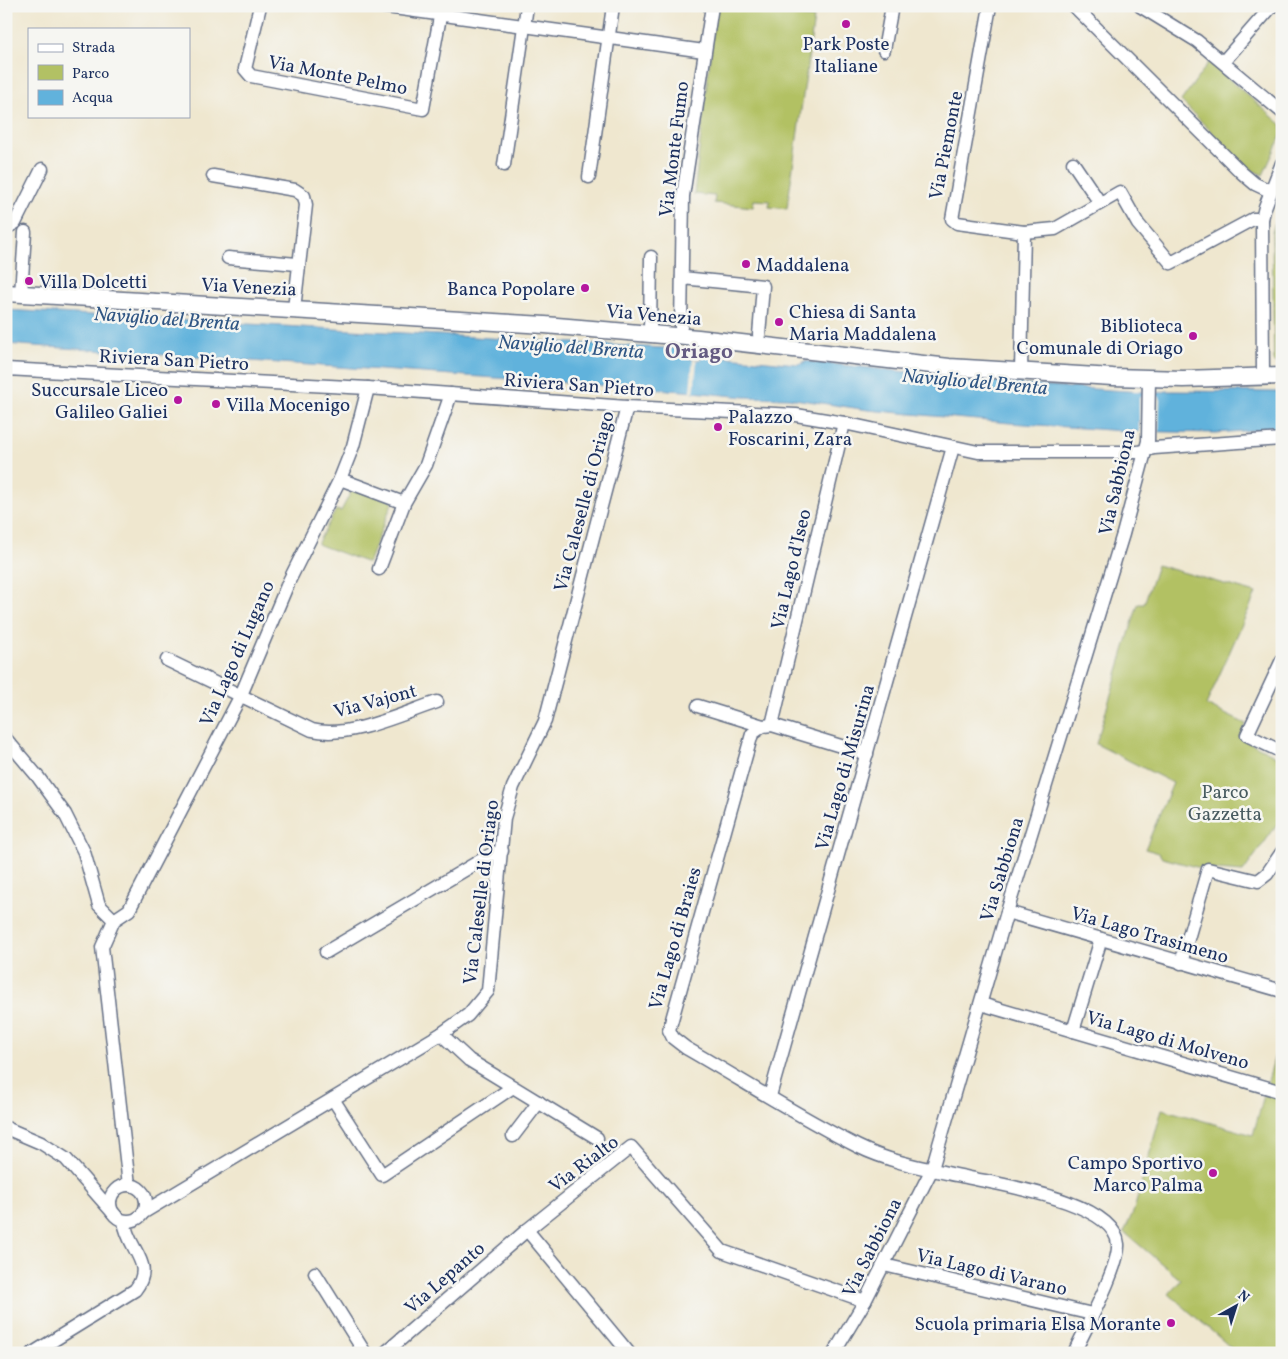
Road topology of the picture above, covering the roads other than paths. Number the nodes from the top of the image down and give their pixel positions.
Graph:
1 (260, 6) edge
2 (379, 6) edge
3 (527, 6) edge
4 (613, 6) edge
5 (712, 6) edge
6 (892, 6) edge
7 (990, 6) edge
8 (1074, 6) edge
9 (1140, 6) edge
10 (1272, 6) edge
11 (440, 10) edge
12 (524, 25) junction
13 (609, 38) junction
14 (884, 50) dead end
15 (704, 51) junction
16 (1224, 61) junction
17 (1282, 112) edge
18 (1074, 163) dead end
19 (1282, 163) edge
20 (504, 165) dead end
21 (42, 169) dead end
22 (213, 176) dead end
23 (589, 177) dead end
24 (1270, 191) junction
25 (1100, 203) junction
26 (1262, 219) junction
27 (6, 228) edge
28 (25, 232) dead end
29 (1024, 232) junction
30 (651, 257) dead end
31 (228, 258) dead end
32 (297, 264) junction
33 (682, 275) junction
34 (14, 293) edge
35 (294, 309) junction
36 (681, 327) dead end
37 (650, 334) junction
38 (760, 335) dead end
39 (6, 369) edge
40 (1021, 371) junction
41 (1263, 376) junction
42 (1282, 376) edge
43 (1150, 378) junction
44 (368, 388) junction
45 (451, 394) junction
46 (627, 407) junction
47 (844, 423) junction
48 (1282, 439) edge
49 (1147, 445) junction
50 (952, 447) junction
51 (340, 479) junction
52 (404, 503) junction
53 (379, 569) dead end
54 (167, 660) dead end
55 (1282, 660) edge
56 (241, 695) junction
57 (437, 702) dead end
58 (698, 706) dead end
59 (767, 725) junction
60 (6, 739) edge
61 (1282, 752) edge
62 (867, 754) junction
63 (502, 850) junction
64 (1282, 852) edge
65 (1007, 912) junction
66 (114, 920) junction
67 (1100, 939) junction
68 (326, 952) dead end
69 (1181, 962) junction
70 (1282, 992) edge
71 (981, 1004) junction
72 (1072, 1031) junction
73 (440, 1034) junction
74 (513, 1086) junction
75 (1282, 1092) edge
76 (770, 1096) junction
77 (334, 1099) junction
78 (539, 1102) junction
79 (6, 1128) edge
80 (513, 1136) dead end
81 (597, 1138) dead end
82 (932, 1169) junction
83 (129, 1185) junction
84 (144, 1212) junction
85 (119, 1218) junction
86 (527, 1230) junction
87 (884, 1265) junction
88 (315, 1273) dead end
89 (865, 1301) junction
90 (1092, 1314) junction
91 (33, 1353) edge
92 (365, 1353) edge
93 (386, 1353) edge
94 (630, 1353) edge
95 (834, 1353) edge
96 (1074, 1353) edge

1 - 11 street, Via Monte Pelmo
2 - 11 street
3 - 12 street
4 - 13 street
5 - 15 street, Via Monte Fumo
6 - 14 street
7 - 29 street, Via Piemonte
8 - 24 street
9 - 16 street
10 - 16 street
11 - 12 street
12 - 13 street
12 - 20 street
13 - 15 street
13 - 23 street
15 - 33 street, Via Monte Fumo
16 - 17 street
18 - 25 street
19 - 24 street
21 - 27 street
22 - 32 street
24 - 26 street
25 - 26 street
25 - 29 street
26 - 41 street
28 - 34 street, Via Venezia
29 - 40 street
30 - 37 street
31 - 32 street
32 - 35 street
33 - 36 street, Via Monte Fumo
33 - 38 street
34 - 35 main road, Via Venezia
35 - 37 main road, Via Venezia
37 - 40 main road, Via Venezia
39 - 44 street, Riviera San Pietro
40 - 43 main road, Via Venezia
41 - 42 main road, Via Venezia
41 - 43 main road, Via Venezia
43 - 49 street, Via Sabbiona
44 - 45 street, Riviera San Pietro
44 - 51 street, Via Lago di Lugano
45 - 46 street, Riviera San Pietro
45 - 52 street
46 - 47 street, Riviera San Pietro
46 - 63 street, Via Caleselle di Oriago
47 - 50 street, Riviera San Pietro
47 - 59 street, Via Lago d'Iseo
48 - 49 street, Riviera San Pietro
49 - 50 street, Riviera San Pietro
49 - 65 street, Via Sabbiona
50 - 62 street, Via Lago di Misurina
51 - 52 street
51 - 56 street, Via Lago di Lugano
52 - 53 street
54 - 56 street, Via Vajont
55 - 61 street
56 - 57 street, Via Vajont
56 - 66 street, Via Lago di Lugano
58 - 59 street
59 - 62 street
59 - 76 street, Via Lago di Braies
60 - 66 street
62 - 76 street, Via Lago di Misurina
63 - 68 street
63 - 73 street, Via Caleselle di Oriago
64 - 69 street
65 - 67 street, Via Lago Trasimeno
65 - 71 street, Via Sabbiona
66 - 83 street, Via Lago di Lugano
67 - 69 street, Via Lago Trasimeno
67 - 72 street, Via Lago di Molveno
69 - 70 street, Via Lago Trasimeno
71 - 72 street, Via Lago di Molveno
71 - 82 street, Via Sabbiona
72 - 75 street, Via Lago di Molveno
73 - 74 street
73 - 77 street, Via Caleselle di Oriago
74 - 77 street
74 - 78 street
76 - 82 street, Via Lago di Braies
77 - 84 street, Via Caleselle di Oriago
78 - 80 street
78 - 81 street
79 - 85 street
82 - 87 street, Via Sabbiona
82 - 90 street, Via Lago di Braies
83 - 84 street
83 - 85 street
84 - 85 street
85 - 91 street
86 - 89 street, Via Rialto
86 - 93 street, Via Lepanto
86 - 94 street
87 - 89 street, Via Sabbiona
87 - 90 street, Via Lago di Varano
88 - 92 street
89 - 95 street, Via Sabbiona
90 - 96 street, Via Lago di Braies

